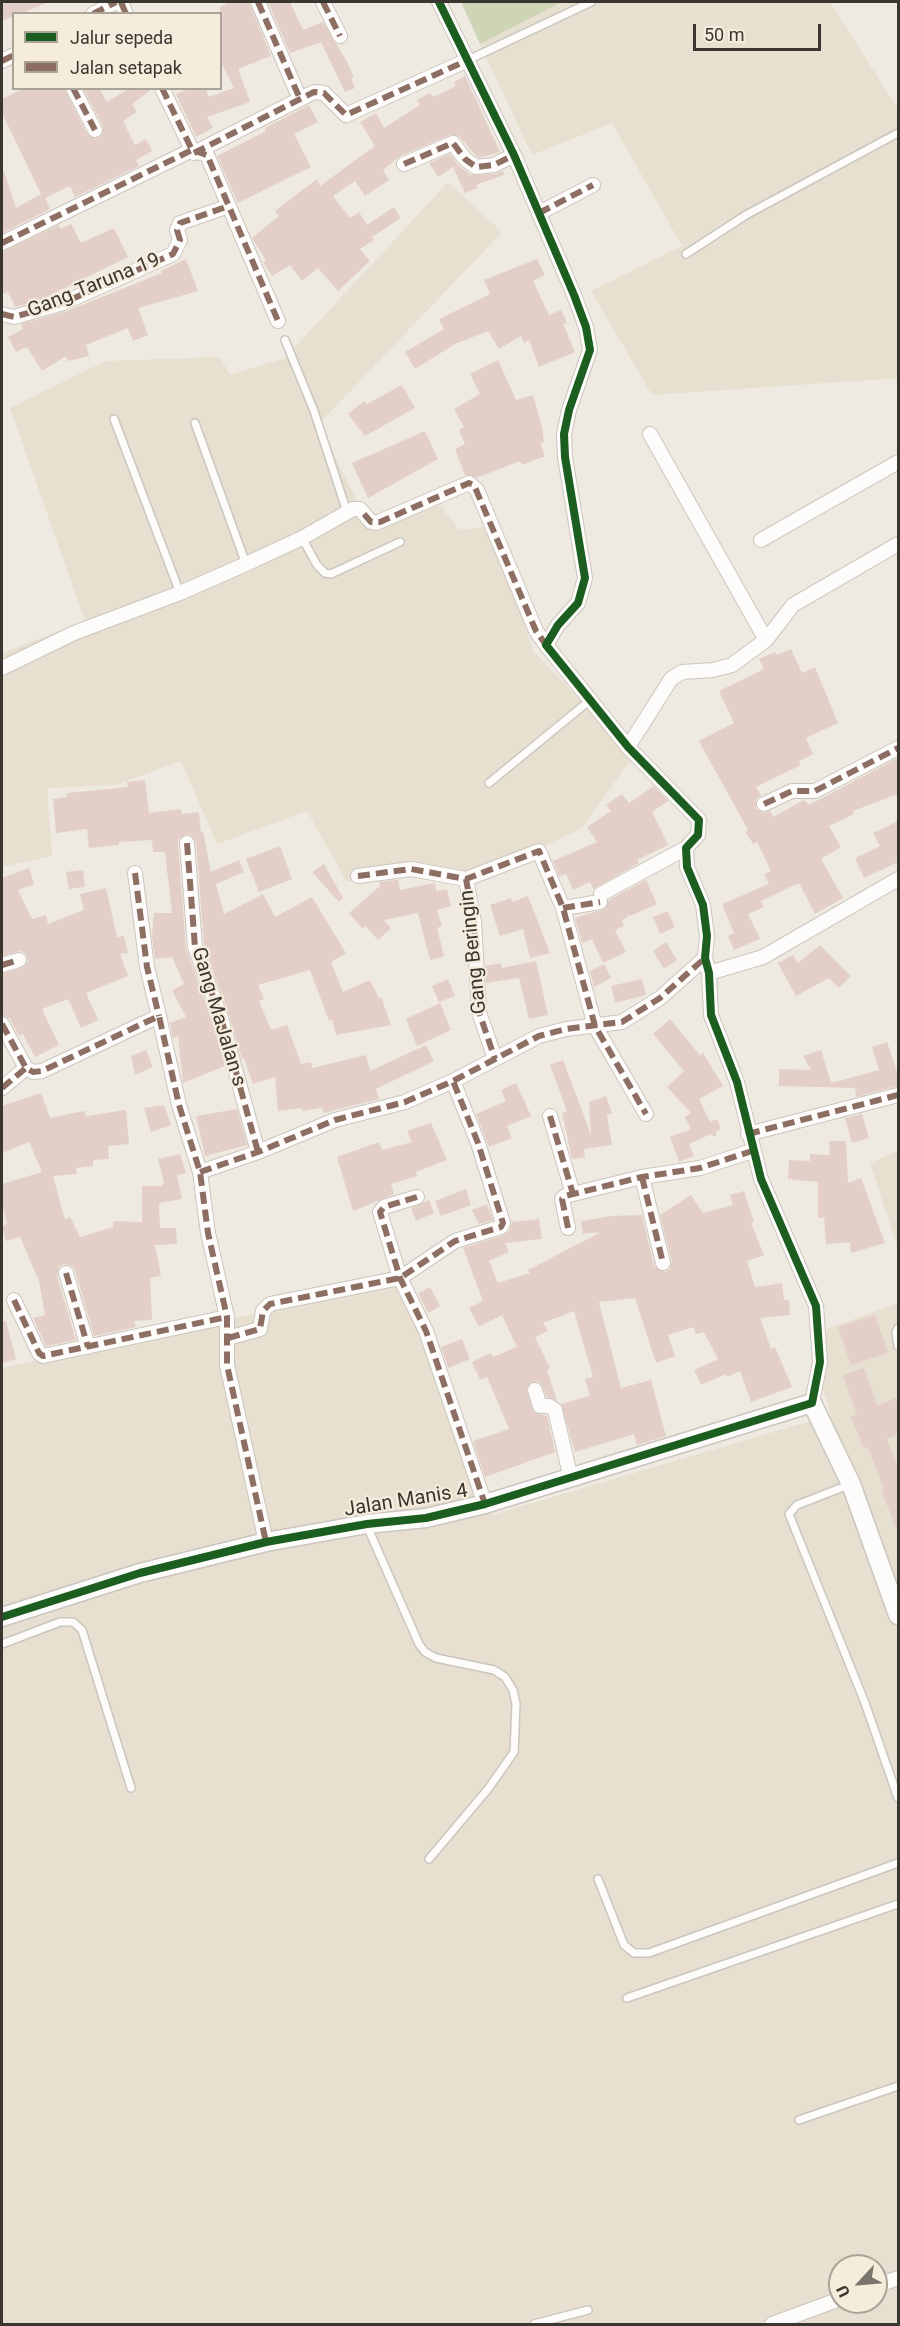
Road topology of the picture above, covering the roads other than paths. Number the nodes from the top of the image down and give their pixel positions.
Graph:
1 (116, 2) edge
2 (258, 2) edge
3 (323, 2) edge
4 (439, 2) edge
5 (591, 2) edge
6 (97, 12) edge
7 (340, 36) dead end
8 (468, 60) junction
9 (74, 90) edge
10 (163, 90) edge
11 (300, 99) junction
12 (95, 130) dead end
13 (898, 133) edge
14 (193, 151) junction
15 (514, 155) junction
16 (404, 164) dead end
17 (593, 185) dead end
18 (229, 206) junction
19 (539, 213) junction
20 (2, 243) edge
21 (686, 254) dead end
22 (2, 314) edge
23 (278, 321) dead end
24 (285, 340) dead end
25 (114, 419) dead end
26 (195, 423) dead end
27 (650, 434) dead end
28 (898, 462) edge
29 (347, 512) junction
30 (302, 538) junction
31 (761, 540) dead end
32 (400, 542) dead end
33 (898, 544) edge
34 (246, 564) junction
35 (180, 593) junction
36 (766, 640) junction
37 (546, 645) junction
38 (2, 668) edge
39 (590, 701) junction
40 (628, 747) junction
41 (898, 748) edge
42 (489, 783) dead end
43 (764, 804) dead end
44 (187, 843) dead end
45 (686, 848) junction
46 (135, 873) dead end
47 (358, 876) dead end
48 (466, 879) junction
49 (898, 879) edge
50 (563, 908) junction
51 (705, 958) junction
52 (19, 960) dead end
53 (2, 964) edge
54 (709, 973) junction
55 (159, 1016) junction
56 (2, 1024) edge
57 (596, 1026) junction
58 (495, 1059) junction
59 (26, 1068) junction
60 (453, 1081) junction
61 (2, 1088) edge
62 (898, 1095) edge
63 (646, 1114) dead end
64 (550, 1116) dead end
65 (748, 1134) junction
66 (752, 1151) junction
67 (258, 1152) junction
68 (200, 1172) junction
69 (642, 1177) junction
70 (573, 1194) junction
71 (417, 1197) dead end
72 (568, 1228) dead end
73 (663, 1263) dead end
74 (66, 1273) dead end
75 (400, 1278) junction
76 (14, 1300) dead end
77 (227, 1317) junction
78 (898, 1328) edge
79 (228, 1338) junction
80 (898, 1346) edge
81 (88, 1347) junction
82 (535, 1390) dead end
83 (812, 1403) junction
84 (569, 1473) junction
85 (851, 1484) junction
86 (485, 1504) junction
87 (367, 1524) junction
88 (266, 1542) junction
89 (898, 1615) edge
90 (2, 1617) edge
91 (2, 1644) edge
92 (131, 1788) dead end
93 (898, 1798) edge
94 (429, 1859) dead end
95 (898, 1863) edge
96 (598, 1879) dead end
97 (898, 1905) edge
98 (627, 1998) dead end
99 (898, 2086) edge
100 (799, 2120) dead end
101 (828, 2304) edge
102 (588, 2310) dead end
103 (534, 2325) edge
104 (772, 2325) edge

1 - 6 street
2 - 11 street
3 - 7 street
4 - 8 street
5 - 8 lane
8 - 11 street
8 - 15 street
9 - 12 street
10 - 14 street
11 - 14 street
13 - 21 lane
14 - 18 street
14 - 20 street
15 - 16 street
15 - 19 street
17 - 19 street
18 - 22 street, Gang Taruna 19
18 - 23 street
19 - 37 street
24 - 29 lane
25 - 35 lane
26 - 34 lane
27 - 36 street
28 - 31 street
29 - 30 street
29 - 37 street
30 - 32 lane
30 - 34 street
33 - 36 street
34 - 35 street
35 - 38 street
36 - 40 street
37 - 39 street
39 - 40 street
39 - 42 lane
40 - 45 street
41 - 43 street
44 - 67 street, Gang MaJalan s
45 - 50 street
45 - 51 street
46 - 55 street
47 - 48 street
48 - 50 street
48 - 58 street, Gang Beringin
49 - 54 street
50 - 57 street
51 - 54 street
51 - 57 street
52 - 53 street
54 - 65 street
55 - 59 street
55 - 68 street
56 - 59 street
57 - 58 street
57 - 63 street
58 - 60 street
59 - 61 street
60 - 67 street
60 - 75 street
62 - 65 street
64 - 70 street
65 - 66 street
66 - 69 street
66 - 83 street
67 - 68 street
68 - 77 street
69 - 70 street
69 - 73 street
70 - 72 street
71 - 75 street
74 - 81 street
75 - 79 street
75 - 86 street
76 - 81 street
77 - 79 street
77 - 81 street
78 - 80 lane
79 - 88 street
82 - 84 street
83 - 84 street, Jalan Manis 4
83 - 85 street
84 - 86 street, Jalan Manis 4
85 - 89 street
85 - 93 lane
86 - 87 street, Jalan Manis 4
87 - 88 street, Jalan Manis 4
87 - 94 lane
88 - 90 street, Jalan Manis 4
91 - 92 lane
95 - 96 lane
97 - 98 lane
99 - 100 lane
101 - 104 street
102 - 103 lane

